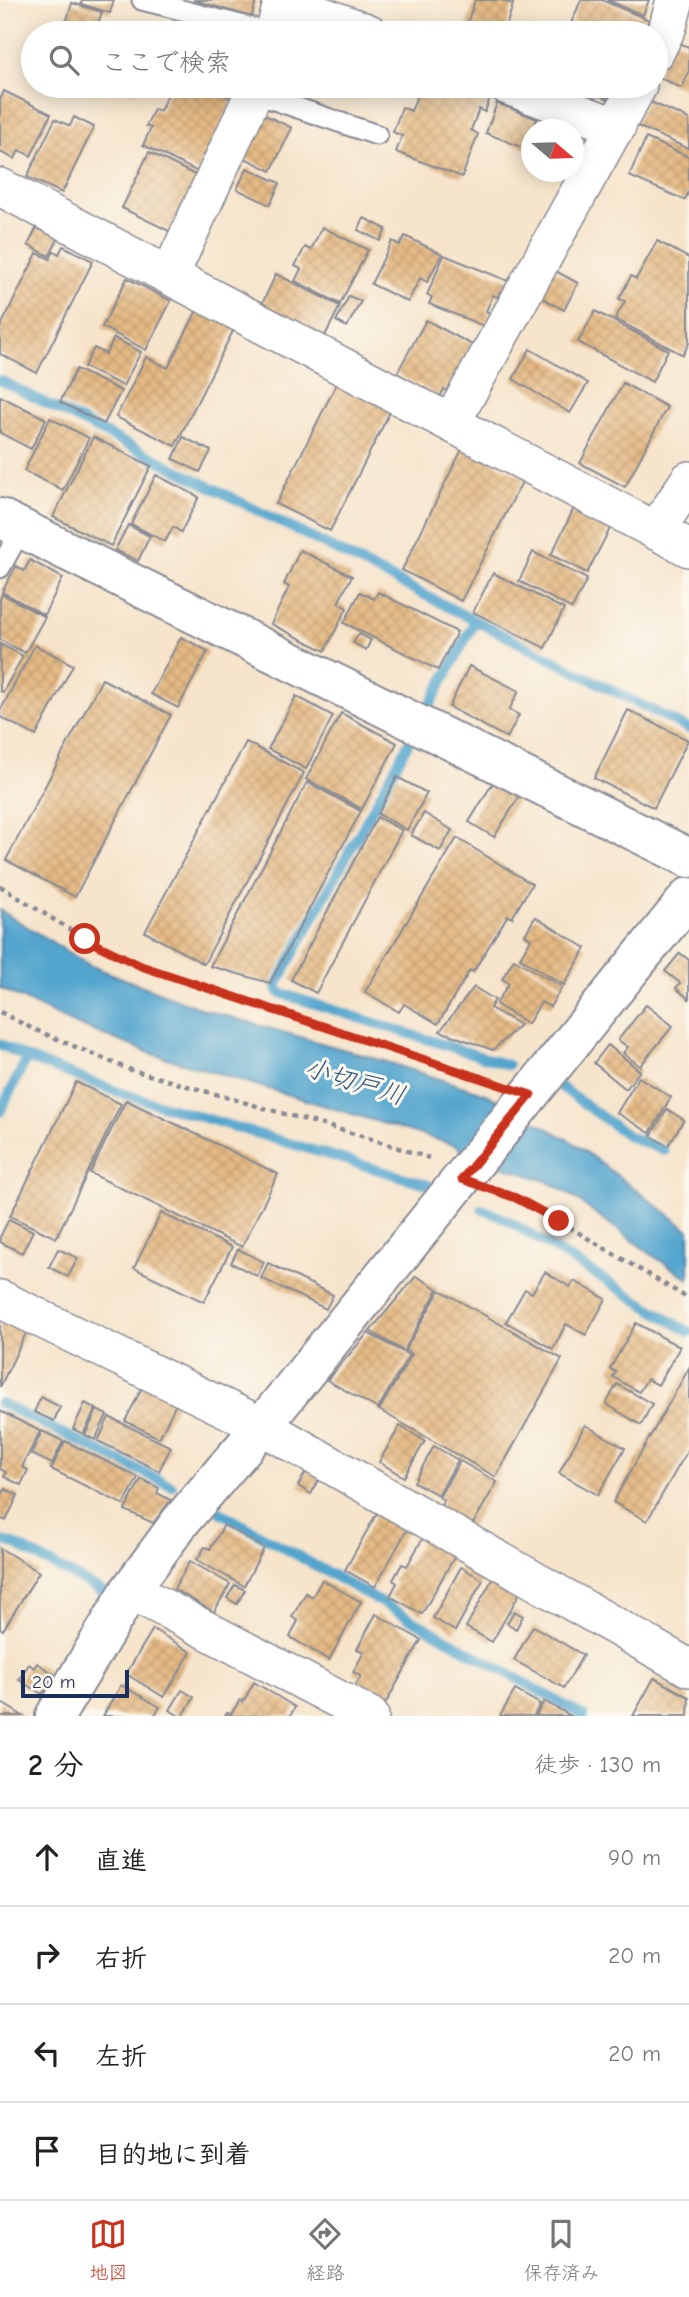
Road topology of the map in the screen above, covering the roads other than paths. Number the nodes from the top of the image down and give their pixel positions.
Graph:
1 (142, 0) edge
2 (283, 0) edge
3 (225, 21) edge
4 (277, 21) edge
5 (338, 21) edge
6 (252, 98) edge
7 (280, 98) edge
8 (540, 98) edge
9 (632, 98) edge
10 (617, 127) junction
11 (377, 135) dead end
12 (0, 187) edge
13 (170, 275) junction
14 (452, 424) junction
15 (689, 480) edge
16 (11, 523) edge
17 (656, 531) junction
18 (689, 548) edge
19 (0, 568) edge
20 (689, 858) edge
21 (689, 897) edge
22 (0, 1299) edge
23 (262, 1426) junction
24 (130, 1590) junction
25 (689, 1668) edge
26 (55, 1716) edge
27 (370, 1716) edge

1 - 3 lane
2 - 4 street
2 - 5 street
6 - 13 street
7 - 11 lane
8 - 10 street
9 - 10 street
10 - 14 street
12 - 13 street
13 - 14 street
14 - 17 street
15 - 17 street
16 - 19 lane
16 - 20 street
17 - 18 street
21 - 23 street
22 - 23 street
23 - 24 street
23 - 25 street
24 - 26 street
24 - 27 street

